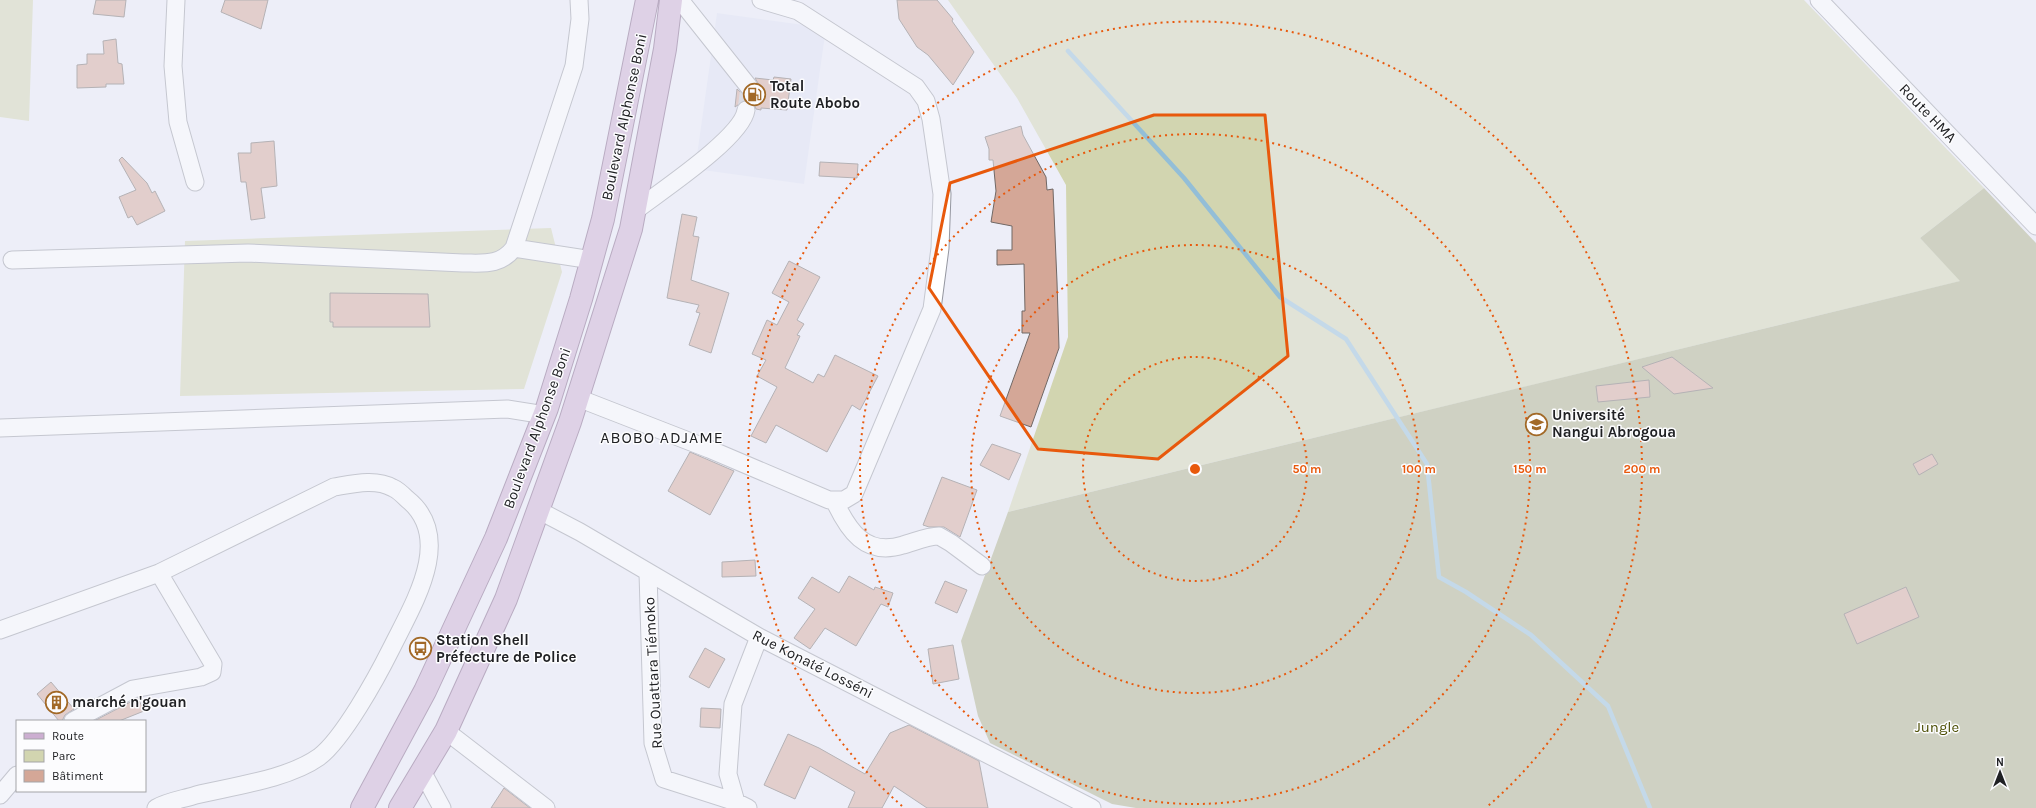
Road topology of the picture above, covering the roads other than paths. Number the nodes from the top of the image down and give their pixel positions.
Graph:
1 (176, 0) edge
2 (579, 0) edge
3 (648, 0) edge
4 (671, 0) edge
5 (680, 0) edge
6 (761, 0) edge
7 (1819, 0) edge
8 (749, 87) dead end
9 (746, 110) tunnel mouth
10 (195, 182) dead end
11 (635, 211) junction
12 (2036, 226) edge
13 (514, 248) junction
14 (12, 260) dead end
15 (592, 260) junction
16 (578, 398) junction
17 (545, 415) junction
18 (0, 428) edge
19 (834, 500) junction
20 (538, 510) junction
21 (982, 566) dead end
22 (159, 573) junction
23 (648, 573) junction
24 (0, 630) edge
25 (759, 637) junction
26 (75, 720) edge
27 (446, 731) junction
28 (422, 771) junction
29 (16, 776) edge
30 (0, 795) edge
31 (742, 805) edge
32 (156, 808) edge
33 (362, 808) edge
34 (400, 808) edge
35 (442, 808) edge
36 (546, 808) edge
37 (1092, 808) edge

1 - 10 street
2 - 13 street
3 - 15 main road, Boulevard Alphonse Boni
4 - 11 main road, Boulevard Alphonse Boni
5 - 8 street
6 - 19 street
7 - 12 street, Route HMA
9 - 11 street
11 - 16 main road, Boulevard Alphonse Boni
13 - 14 street
13 - 15 street
15 - 17 main road, Boulevard Alphonse Boni
16 - 19 street
16 - 20 main road, Boulevard Alphonse Boni
17 - 18 street
17 - 33 main road, Boulevard Alphonse Boni
19 - 21 street
20 - 23 street, Rue Konaté Losséni
20 - 27 main road, Boulevard Alphonse Boni
22 - 24 street
22 - 26 street
22 - 32 street
23 - 25 street, Rue Konaté Losséni
23 - 31 street, Rue Ouattara Tiémoko
25 - 31 street
25 - 37 street, Rue Konaté Losséni
27 - 28 main road, Boulevard Alphonse Boni
27 - 36 street
28 - 34 main road, Boulevard Alphonse Boni
28 - 35 street
29 - 30 street

